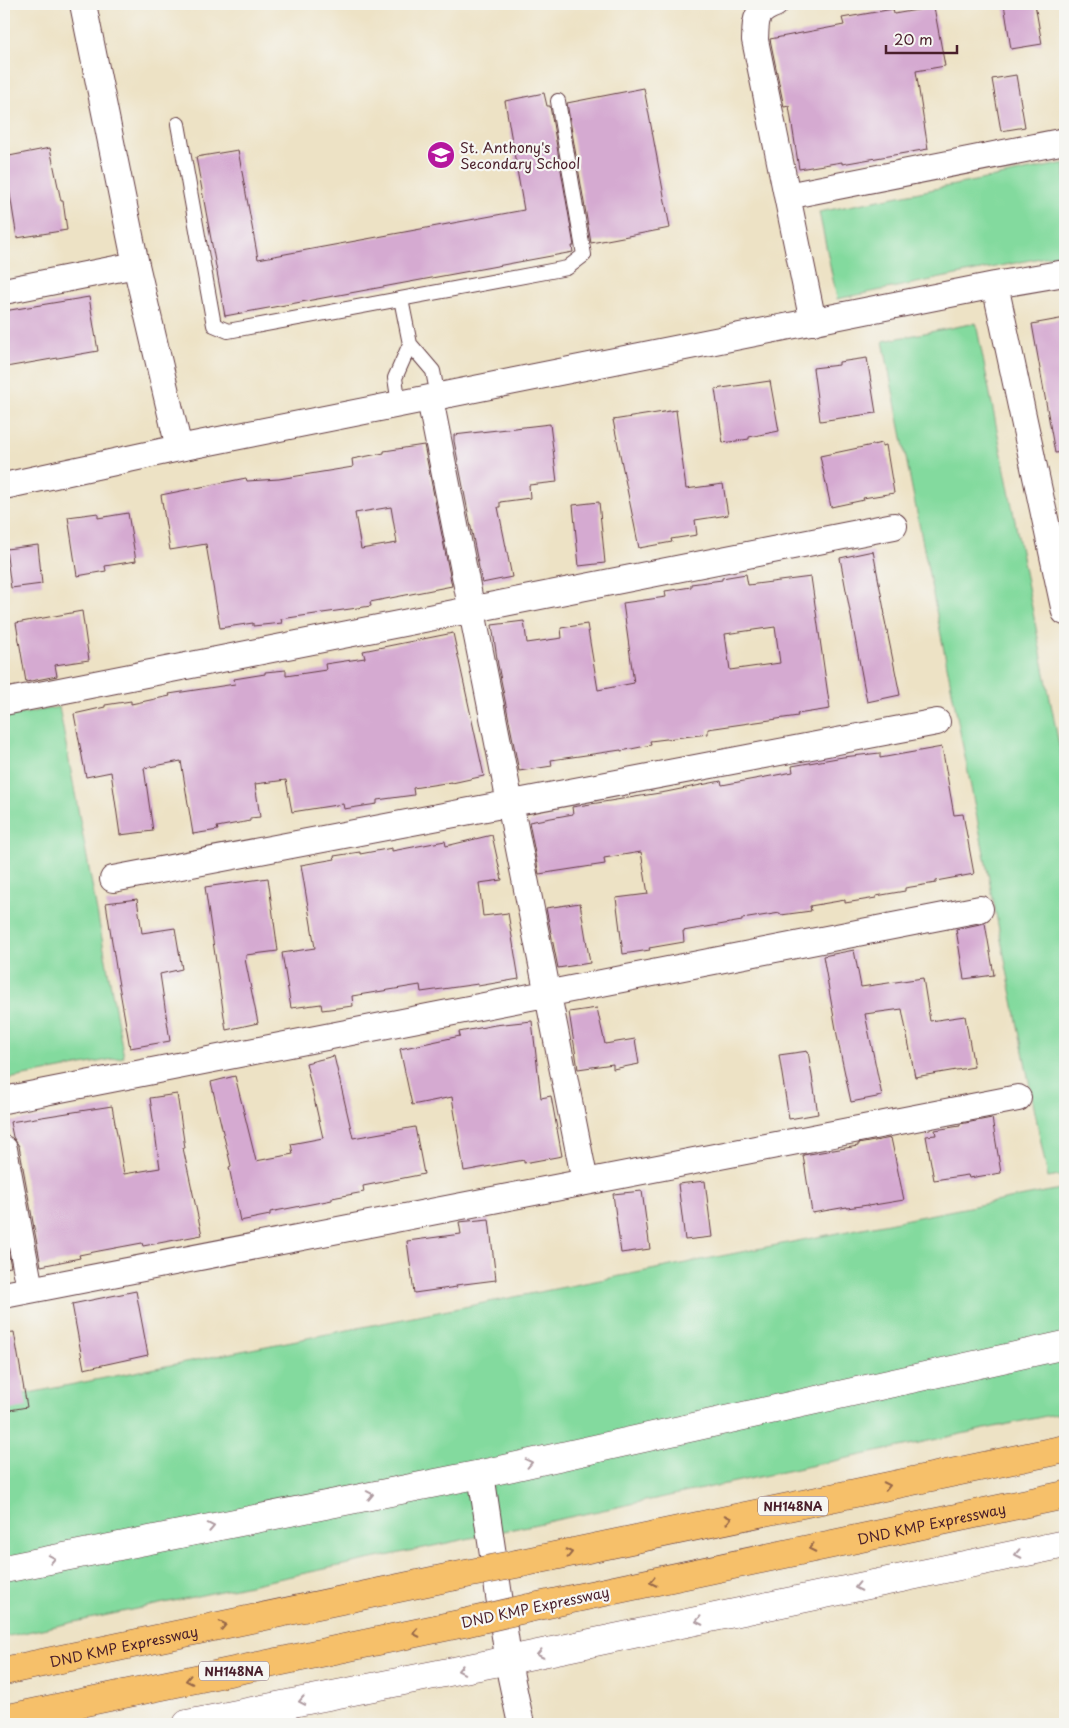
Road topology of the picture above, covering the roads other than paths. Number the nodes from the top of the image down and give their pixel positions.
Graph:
1 (82, 4) edge
2 (775, 4) edge
3 (558, 101) dead end
4 (178, 124) dead end
5 (1065, 141) edge
6 (787, 196) junction
7 (136, 265) junction
8 (1065, 273) edge
9 (995, 285) junction
10 (4, 291) edge
11 (401, 299) junction
12 (813, 322) junction
13 (410, 344) junction
14 (434, 398) junction
15 (399, 404) junction
16 (179, 448) junction
17 (4, 486) edge
18 (894, 526) dead end
19 (471, 610) junction
20 (1065, 612) edge
21 (4, 702) edge
22 (937, 722) dead end
23 (510, 803) junction
24 (113, 879) dead end
25 (980, 909) dead end
26 (547, 994) junction
27 (1018, 1098) dead end
28 (4, 1100) edge
29 (4, 1149) edge
30 (585, 1182) junction
31 (30, 1289) junction
32 (4, 1294) edge
33 (1065, 1345) edge
34 (1065, 1449) edge
35 (481, 1474) junction
36 (1065, 1494) edge
37 (1065, 1544) edge
38 (4, 1569) edge
39 (510, 1669) junction
40 (4, 1671) edge
41 (4, 1719) edge
42 (187, 1724) edge
43 (521, 1724) edge

1 - 7 street
2 - 6 street
3 - 11 lane
4 - 11 lane
5 - 6 street
6 - 12 street
7 - 10 street
7 - 16 street
8 - 9 street
9 - 12 street
9 - 20 street
11 - 13 lane
12 - 14 street
13 - 14 lane
13 - 15 lane
14 - 15 street
14 - 19 street
15 - 16 street
16 - 17 street
18 - 19 street
19 - 21 street
19 - 23 street
22 - 23 street
23 - 24 street
23 - 26 street
25 - 26 street
26 - 28 street
26 - 30 street
27 - 30 street
29 - 31 street
30 - 31 street
31 - 32 street
35 -> 33 street
40 -> 34 highway, DND KMP Expressway / NH148NA, bridge
38 -> 35 street
35 - 39 street
36 -> 41 highway, DND KMP Expressway / NH148NA, bridge
37 -> 39 street
39 -> 42 street
39 - 43 street

